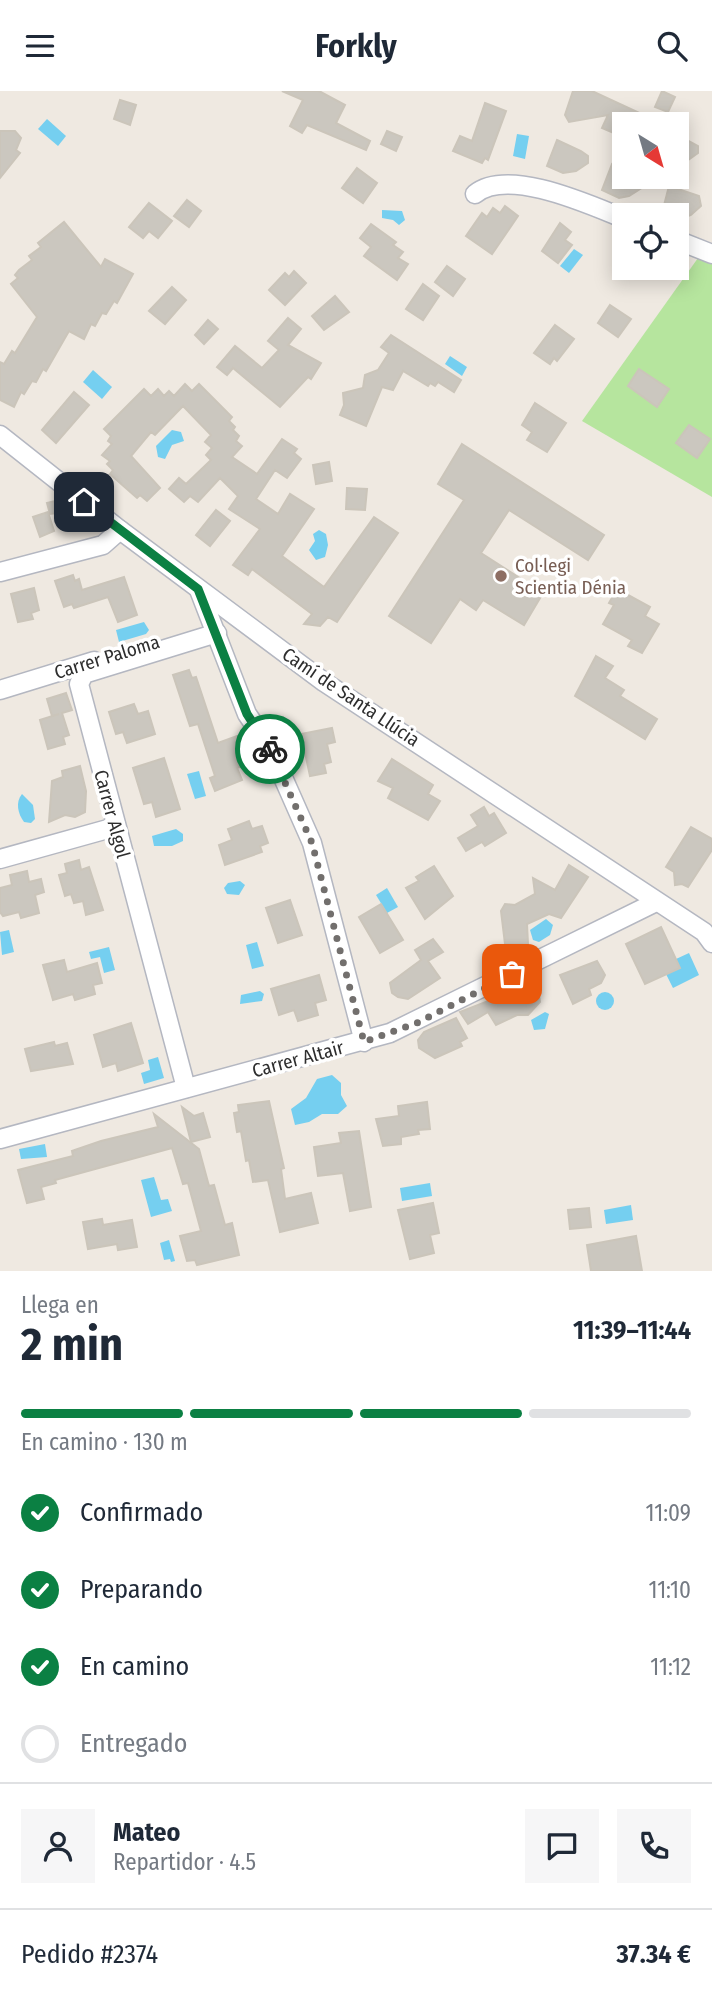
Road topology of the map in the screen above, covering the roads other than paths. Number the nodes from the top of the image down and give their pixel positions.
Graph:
1 (475, 194) dead end
2 (612, 214) edge
3 (689, 245) edge
4 (712, 254) edge
5 (0, 435) edge
6 (120, 530) junction
7 (0, 572) edge
8 (198, 589) junction
9 (215, 629) junction
10 (0, 690) edge
11 (115, 827) junction
12 (0, 859) edge
13 (656, 902) junction
14 (712, 943) edge
15 (364, 1042) junction
16 (186, 1088) junction
17 (0, 1139) edge

1 - 2 street
3 - 4 street
5 - 6 street, Camí de Santa Llúcia
6 - 7 street
6 - 8 street, Camí de Santa Llúcia
8 - 9 street
8 - 13 street, Camí de Santa Llúcia
9 - 10 street, Carrer Paloma
9 - 11 street, Carrer Algol
9 - 15 street
11 - 12 street
11 - 16 street, Carrer Algol
13 - 14 street, Camí de Santa Llúcia
13 - 15 street, Carrer Altair
15 - 16 street, Carrer Altair
16 - 17 street, Carrer Altair

